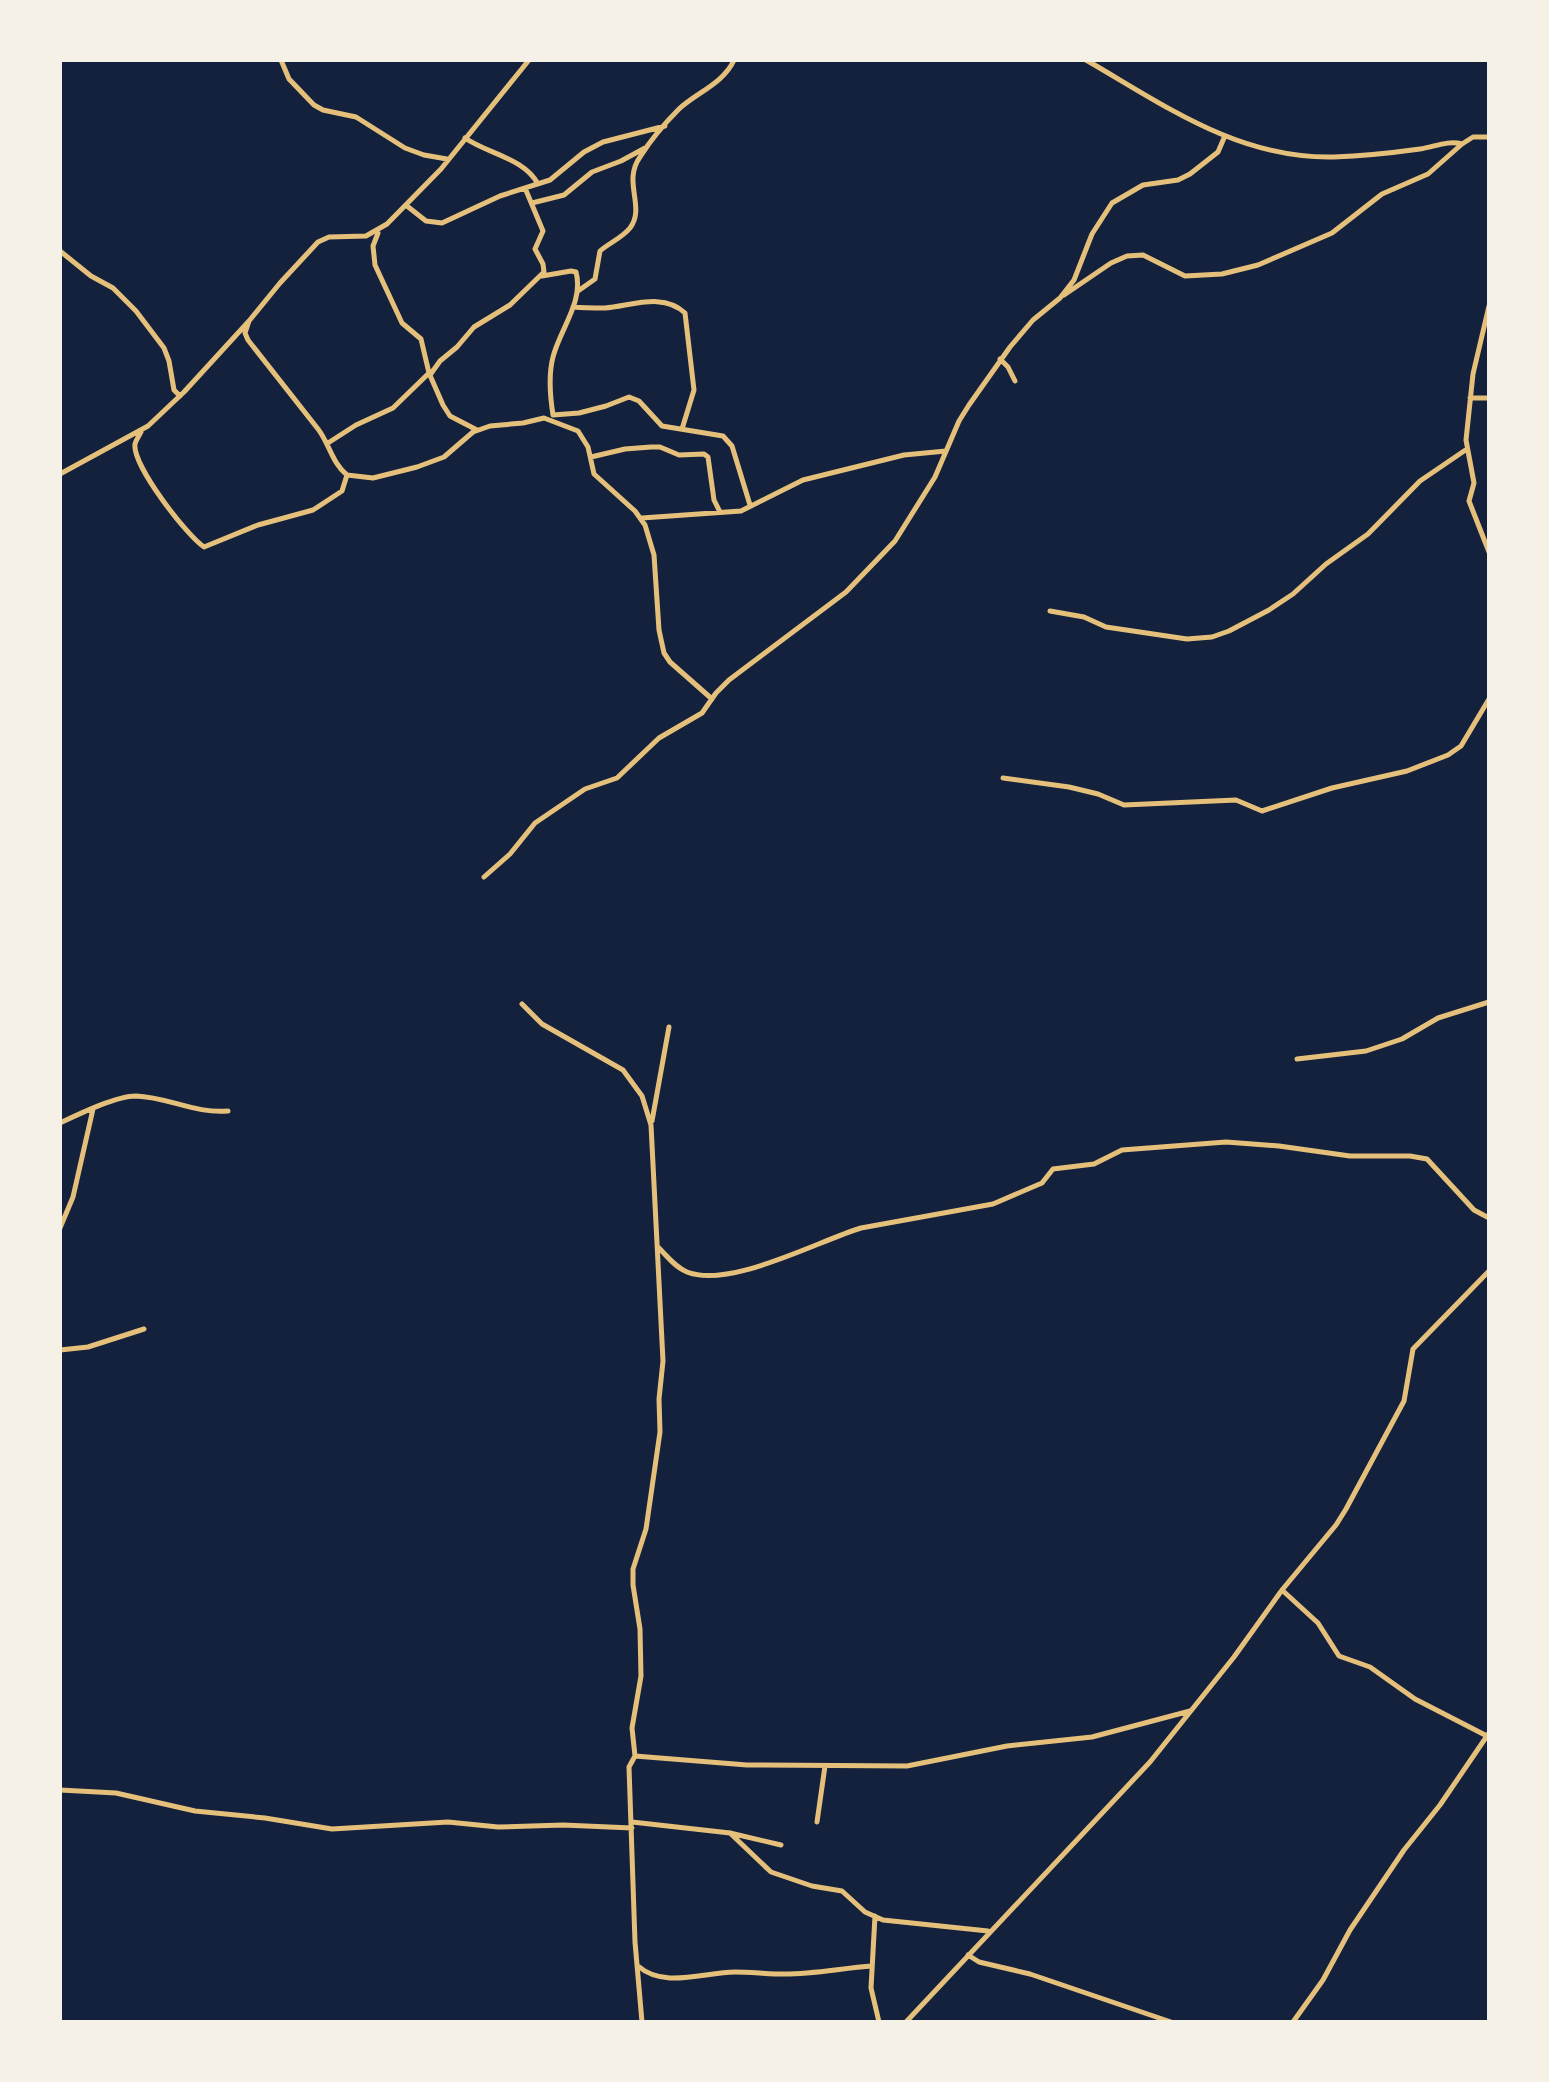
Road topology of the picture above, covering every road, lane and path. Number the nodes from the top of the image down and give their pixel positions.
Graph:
1 (281, 60) edge
2 (529, 60) edge
3 (734, 60) edge
4 (1086, 60) edge
5 (666, 125) junction
6 (1489, 137) edge
7 (465, 138) junction
8 (1224, 138) junction
9 (1462, 144) junction
10 (649, 146) junction
11 (447, 159) junction
12 (538, 184) junction
13 (525, 188) junction
14 (532, 203) junction
15 (407, 206) junction
16 (380, 228) junction
17 (60, 251) edge
18 (541, 276) junction
19 (578, 291) junction
20 (1060, 298) junction
21 (1489, 306) edge
22 (573, 307) junction
23 (249, 321) junction
24 (1000, 359) junction
25 (429, 374) junction
26 (1015, 381) dead end
27 (180, 396) junction
28 (1470, 398) junction
29 (1489, 398) edge
30 (554, 418) junction
31 (682, 429) junction
32 (477, 430) junction
33 (141, 431) junction
34 (328, 443) junction
35 (1467, 449) junction
36 (946, 451) junction
37 (591, 457) junction
38 (60, 474) edge
39 (347, 475) junction
40 (750, 505) junction
41 (720, 512) junction
42 (642, 518) junction
43 (1489, 552) edge
44 (1050, 611) dead end
45 (712, 699) junction
46 (1489, 699) edge
47 (1003, 778) dead end
48 (484, 877) dead end
49 (1489, 1002) edge
50 (522, 1004) dead end
51 (669, 1027) dead end
52 (1297, 1059) dead end
53 (93, 1108) junction
54 (228, 1111) dead end
55 (60, 1123) edge
56 (651, 1125) junction
57 (1489, 1218) edge
58 (60, 1228) edge
59 (658, 1247) junction
60 (1489, 1271) edge
61 (144, 1329) dead end
62 (60, 1350) edge
63 (1282, 1590) junction
64 (1190, 1711) junction
65 (1488, 1735) edge
66 (635, 1756) junction
67 (825, 1766) junction
68 (60, 1790) edge
69 (817, 1822) dead end
70 (632, 1825) junction
71 (730, 1833) junction
72 (781, 1845) dead end
73 (875, 1916) junction
74 (989, 1931) junction
75 (968, 1955) junction
76 (638, 1966) junction
77 (872, 1966) junction
78 (642, 2022) edge
79 (879, 2022) edge
80 (906, 2022) edge
81 (1171, 2022) edge
82 (1293, 2022) edge

1 - 11 street
2 - 7 street
3 - 5 street
4 - 8 street
5 - 10 street
5 - 12 street
6 - 9 street
7 - 11 street
7 - 12 street
8 - 9 street
8 - 20 street
9 - 20 street
10 - 14 street
10 - 19 street
11 - 15 street
12 - 13 street
13 - 14 street
13 - 15 street
14 - 18 street
15 - 16 street
16 - 23 street
16 - 25 street
17 - 27 street
18 - 19 street
18 - 25 street
19 - 22 street
20 - 24 street
21 - 28 street
22 - 30 street
22 - 31 street
23 - 27 street
23 - 34 street
24 - 26 street
24 - 36 street
25 - 32 street
25 - 34 street
27 - 33 street
28 - 29 street
28 - 35 street
30 - 31 street
30 - 32 street
30 - 37 street
31 - 40 street
32 - 39 street
33 - 38 street
33 - 39 street
34 - 39 street
35 - 43 street
35 - 44 street
36 - 40 street
36 - 45 street
37 - 41 street
37 - 42 street
40 - 41 street
41 - 42 street
42 - 45 street
45 - 48 street
46 - 47 street
49 - 52 street
50 - 56 street
51 - 56 street
53 - 54 street
53 - 55 street
53 - 58 street
56 - 59 street
57 - 59 street
59 - 66 street
60 - 63 street
61 - 62 street
63 - 64 street
63 - 65 street
64 - 67 street
64 - 74 street
65 - 82 street
66 - 67 street
66 - 70 street
67 - 69 street
68 - 70 street
70 - 71 street
70 - 76 street
71 - 72 street
71 - 73 street
73 - 74 street
73 - 77 street
74 - 75 street
75 - 80 street
75 - 81 street
76 - 77 street
76 - 78 street
77 - 79 street

